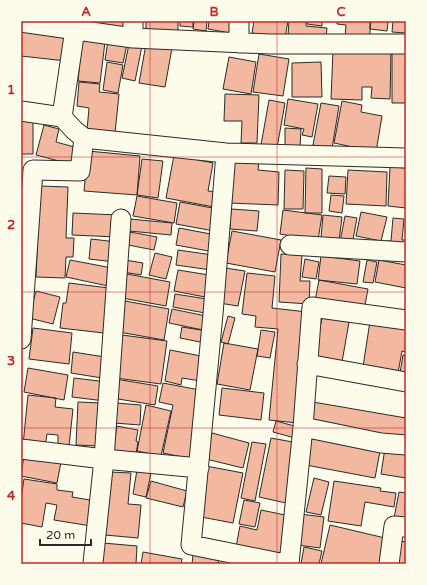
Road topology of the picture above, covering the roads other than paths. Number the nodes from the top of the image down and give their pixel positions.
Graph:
1 (239, 21) edge
2 (21, 22) edge
3 (75, 29) junction
4 (133, 30) edge
5 (239, 43) junction
6 (406, 44) edge
7 (21, 111) edge
8 (62, 117) junction
9 (84, 138) junction
10 (226, 153) junction
11 (406, 158) edge
12 (26, 191) edge
13 (121, 219) dead end
14 (290, 246) dead end
15 (406, 252) edge
16 (23, 277) edge
17 (406, 320) edge
18 (21, 338) edge
19 (307, 364) junction
20 (406, 382) edge
21 (303, 427) junction
22 (406, 445) edge
23 (21, 449) edge
24 (104, 459) junction
25 (198, 468) junction
26 (406, 528) edge
27 (93, 563) edge
28 (285, 564) edge
29 (289, 564) edge
30 (389, 564) edge

1 - 5 street
2 - 3 street
3 - 4 street
3 - 8 street
4 - 5 street
5 - 6 street
7 - 8 street
8 - 9 street
9 - 10 street
9 - 12 street
10 - 11 street
10 - 25 street
12 - 16 street
13 - 24 street
14 - 15 street
16 - 18 street
17 - 19 street
19 - 20 street
19 - 21 street
21 - 22 street
21 - 29 street
23 - 24 street
24 - 25 street
24 - 27 street
25 - 28 street
26 - 30 street

